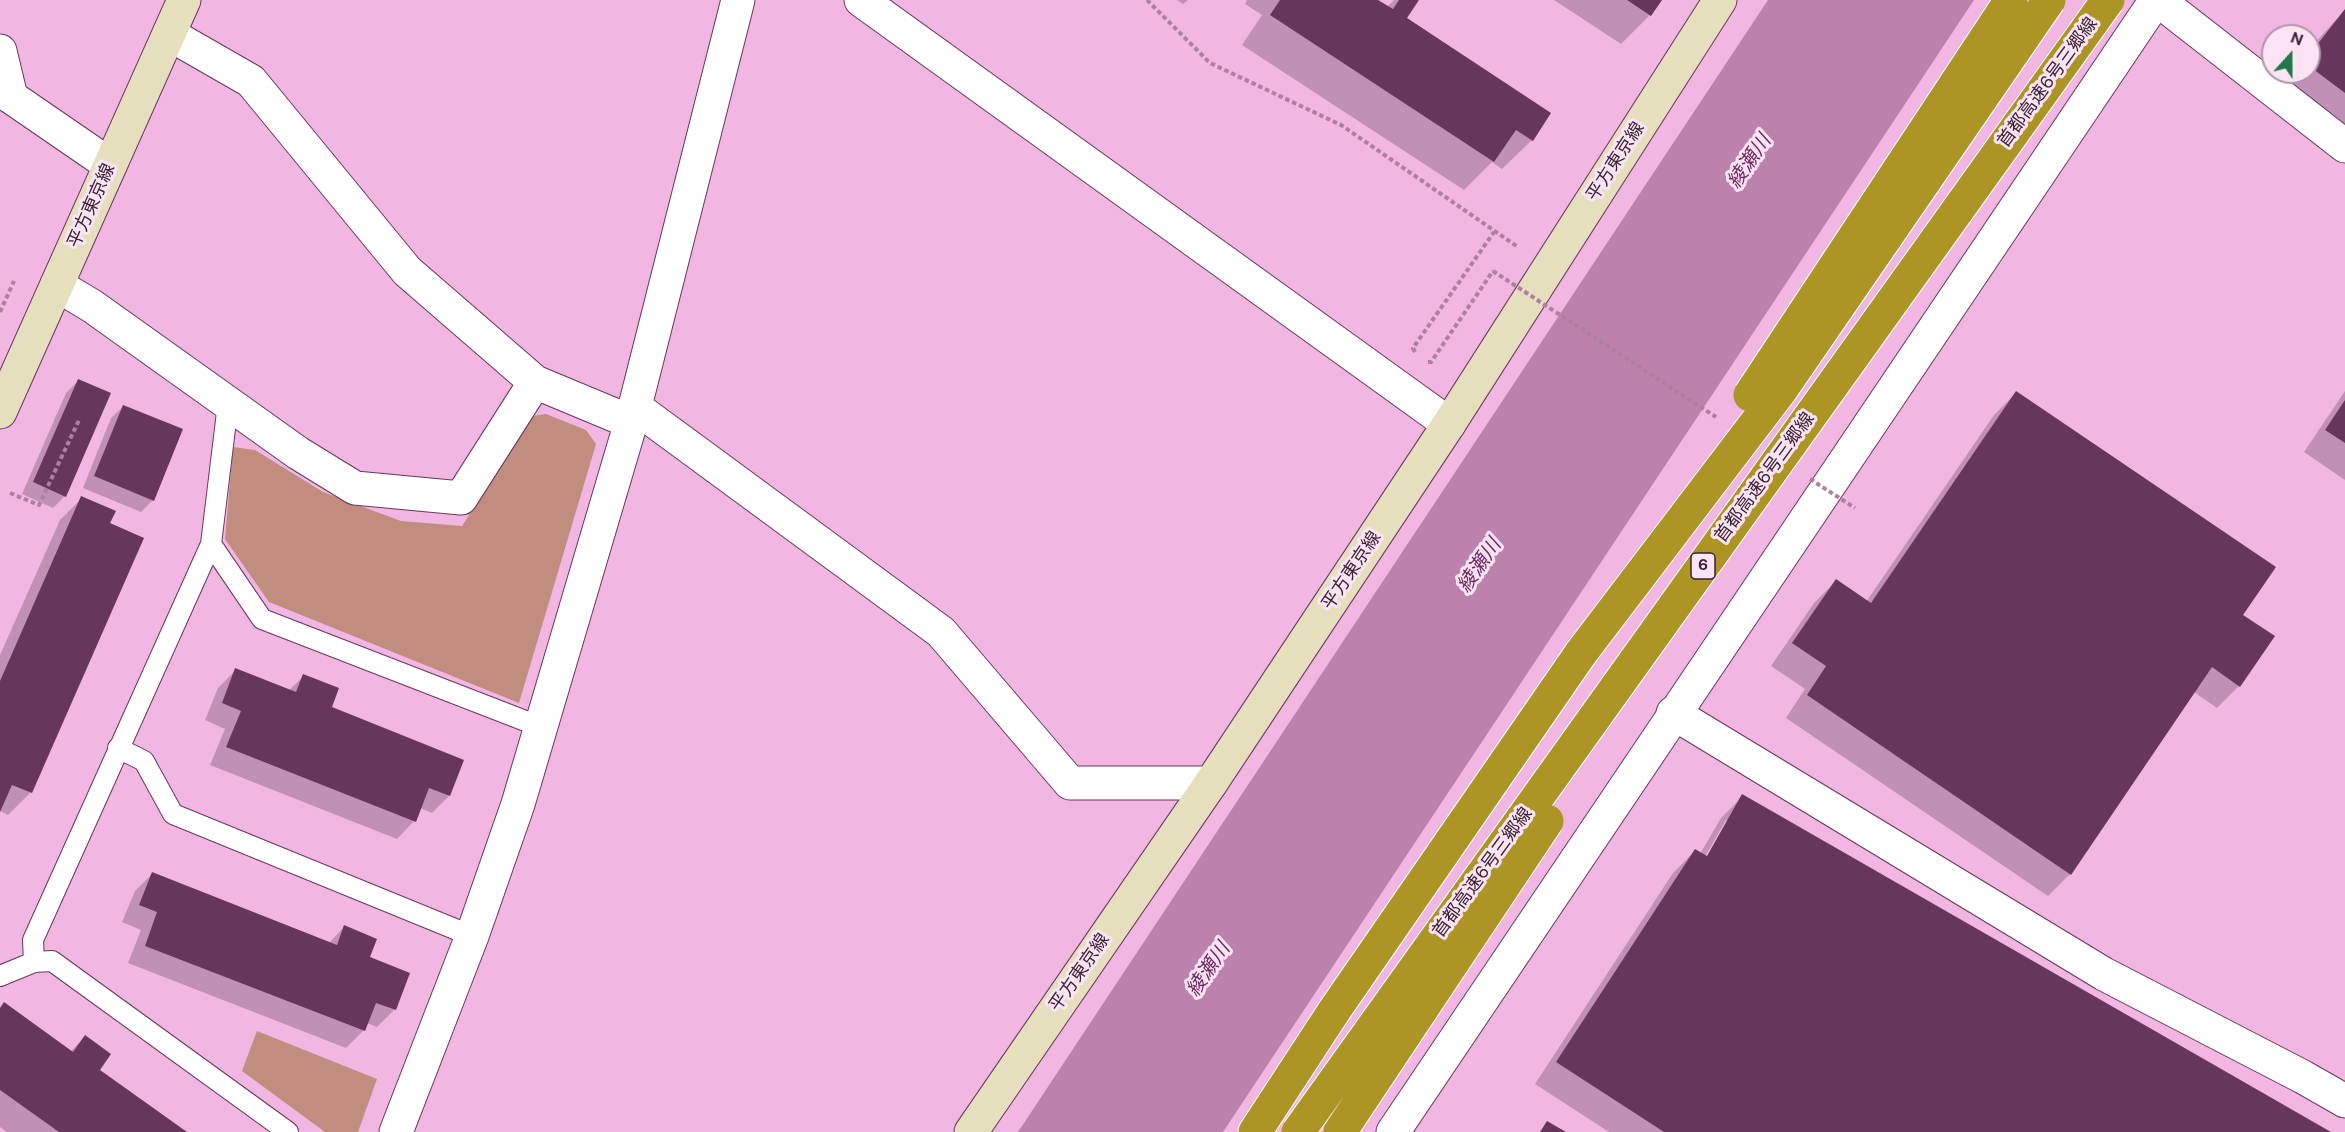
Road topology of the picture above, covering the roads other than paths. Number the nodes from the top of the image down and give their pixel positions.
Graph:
1 (184, 0) edge
2 (738, 0) edge
3 (861, 0) edge
4 (1720, 0) edge
5 (2011, 0) edge
6 (2049, 0) edge
7 (2108, 0) edge
8 (2157, 0) edge
9 (169, 34) junction
10 (0, 51) edge
11 (6, 94) edge
12 (2345, 146) edge
13 (110, 165) junction
14 (57, 285) junction
15 (535, 382) junction
16 (228, 404) junction
17 (0, 412) edge
18 (633, 414) junction
19 (1449, 424) junction
20 (211, 544) junction
21 (1581, 653) junction
22 (1673, 713) junction
23 (541, 727) junction
24 (118, 748) junction
25 (1212, 783) junction
26 (472, 936) junction
27 (34, 962) junction
28 (0, 976) edge
29 (2345, 1101) edge
30 (288, 1132) edge
31 (396, 1132) edge
32 (970, 1132) edge
33 (1255, 1132) edge
34 (1298, 1132) edge
35 (1340, 1132) edge
36 (1393, 1132) edge

1 - 9 main road, 平方東京線
2 - 18 street
3 - 19 street
4 - 19 main road, 平方東京線
5 - 21 highway, bridge
6 - 21 highway, bridge
7 - 34 highway, 首都高速6号三郷線 / 6, bridge
7 - 35 highway, 首都高速6号三郷線 / 6, bridge
8 - 12 street
8 - 22 street
9 - 13 main road, 平方東京線
9 - 15 street
10 - 11 street
11 - 13 street
13 - 14 main road, 平方東京線
14 - 16 street
14 - 17 main road, 平方東京線
15 - 16 street
15 - 18 street
16 - 20 lane
18 - 23 street
18 - 25 street
19 - 25 main road, 平方東京線
20 - 23 lane
20 - 24 lane
21 - 33 highway
22 - 29 street
22 - 36 street
23 - 26 street
24 - 26 lane
24 - 27 lane
25 - 32 main road, 平方東京線
26 - 31 street
27 - 28 lane
27 - 30 lane

